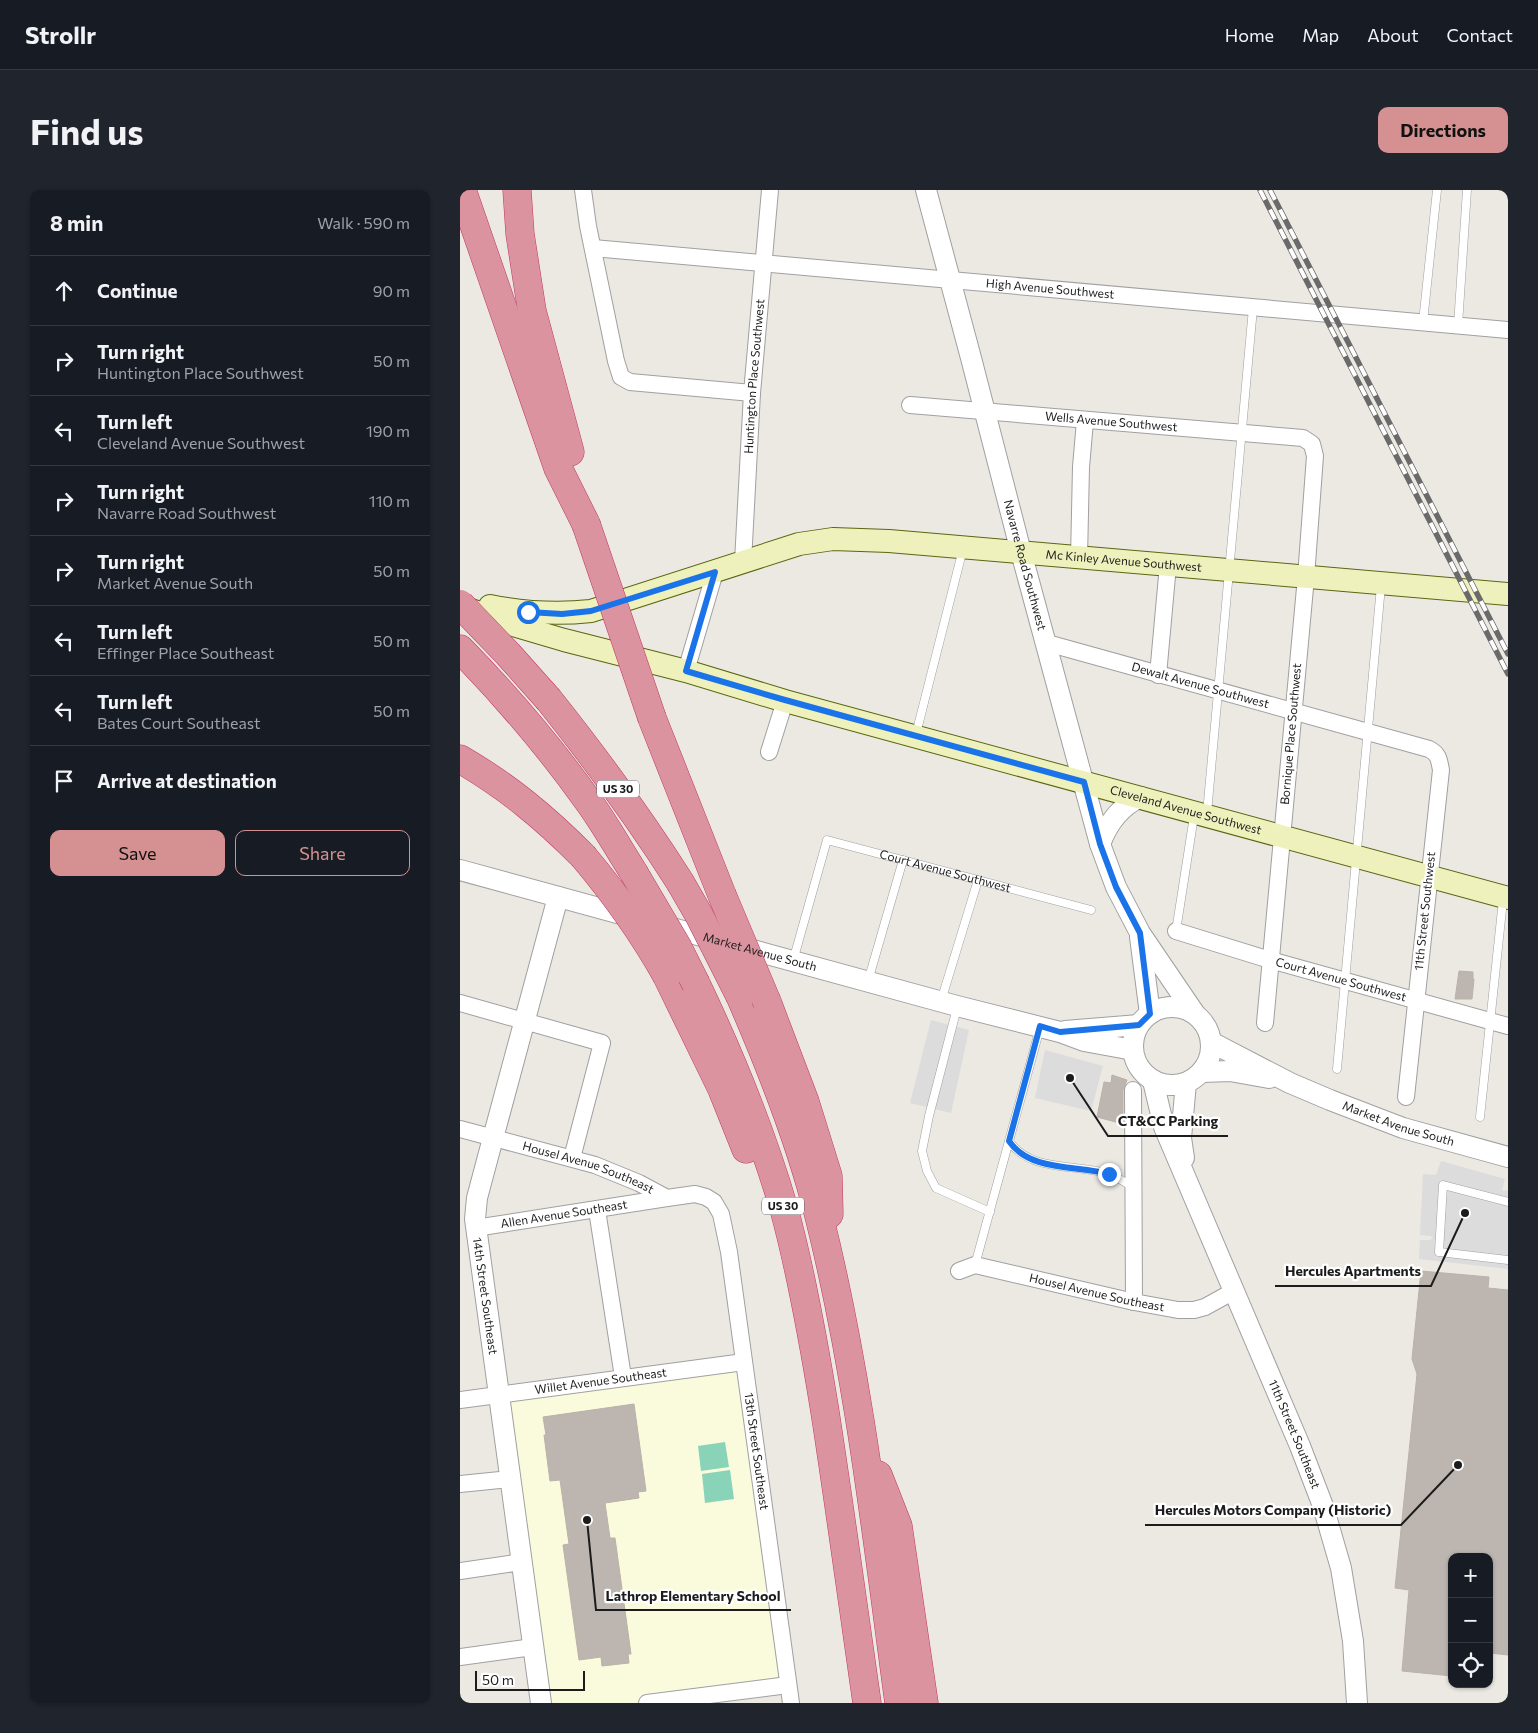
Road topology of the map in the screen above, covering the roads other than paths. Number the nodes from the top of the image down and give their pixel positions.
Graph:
1 (462, 190) edge
2 (517, 190) edge
3 (583, 190) edge
4 (770, 190) edge
5 (926, 190) edge
6 (1437, 190) edge
7 (1467, 190) edge
8 (593, 248) junction
9 (764, 264) junction
10 (950, 280) junction
11 (1253, 308) junction
12 (1423, 322) junction
13 (1458, 326) junction
14 (1508, 330) edge
15 (752, 394) junction
16 (910, 405) dead end
17 (985, 411) junction
18 (1085, 421) junction
19 (1242, 434) junction
20 (1312, 444) joint
21 (586, 524) junction
22 (963, 547) junction
23 (1021, 552) junction
24 (1078, 558) junction
25 (742, 562) junction
26 (1168, 566) junction
27 (1230, 571) junction
28 (715, 572) junction
29 (1306, 578) junction
30 (1381, 584) junction
31 (1508, 594) edge
32 (460, 600) edge
33 (460, 605) edge
34 (1046, 643) junction
35 (460, 649) edge
36 (686, 671) junction
37 (460, 673) edge
38 (1158, 674) junction
39 (1218, 692) junction
40 (785, 700) junction
41 (1293, 712) junction
42 (511, 714) junction
43 (1367, 733) junction
44 (915, 736) junction
45 (769, 752) dead end
46 (1438, 756) joint
47 (460, 759) edge
48 (1084, 782) junction
49 (1141, 797) junction
50 (1201, 813) junction
51 (1282, 836) junction
52 (1100, 844) junction
53 (1356, 856) junction
54 (903, 860) junction
55 (460, 871) edge
56 (1429, 876) junction
57 (978, 880) junction
58 (558, 897) junction
59 (1506, 897) edge
60 (1091, 910) dead end
61 (1176, 931) joint
62 (1140, 933) junction
63 (1270, 960) junction
64 (793, 961) junction
65 (1345, 980) junction
66 (868, 981) junction
67 (1416, 1000) junction
68 (949, 1003) junction
69 (460, 1004) edge
70 (1195, 1014) junction
71 (1144, 1019) junction
72 (1491, 1021) junction
73 (525, 1022) junction
74 (1265, 1023) dead end
75 (1040, 1026) junction
76 (1508, 1026) edge
77 (1060, 1032) junction
78 (1211, 1042) junction
79 (1133, 1050) junction
80 (1337, 1069) dead end
81 (1194, 1077) junction
82 (1154, 1081) junction
83 (1290, 1082) junction
84 (1133, 1090) dead end
85 (1406, 1097) dead end
86 (1480, 1117) dead end
87 (460, 1129) edge
88 (493, 1138) junction
89 (1009, 1141) junction
90 (1508, 1157) edge
91 (572, 1158) junction
92 (1186, 1178) junction
93 (1134, 1188) junction
94 (667, 1198) junction
95 (714, 1202) joint
96 (1508, 1202) edge
97 (597, 1210) junction
98 (990, 1212) junction
99 (468, 1229) edge
100 (1508, 1260) edge
101 (830, 1261) junction
102 (975, 1265) junction
103 (959, 1271) dead end
104 (1234, 1291) junction
105 (1134, 1302) junction
106 (744, 1362) junction
107 (623, 1377) junction
108 (498, 1395) junction
109 (460, 1400) edge
110 (861, 1433) junction
111 (829, 1439) junction
112 (510, 1479) junction
113 (460, 1484) edge
114 (522, 1562) junction
115 (460, 1572) edge
116 (533, 1647) junction
117 (460, 1657) edge
118 (788, 1685) junction
119 (667, 1702) edge
120 (541, 1703) edge
121 (647, 1703) edge
122 (791, 1703) edge
123 (867, 1703) edge
124 (899, 1703) edge
125 (924, 1703) edge
126 (1357, 1703) edge

1 - 21 highway
2 - 21 highway
3 - 8 street
4 - 9 street, Huntington Place Southwest
5 - 10 street, Navarre Road Southwest
6 - 12 lane
7 - 13 lane
8 - 9 street, High Avenue Southwest
8 - 15 street
9 - 10 street, High Avenue Southwest
9 - 15 street, Huntington Place Southwest
10 - 11 street, High Avenue Southwest
10 - 17 street, Navarre Road Southwest
11 - 12 street, High Avenue Southwest
11 - 19 lane
12 - 13 street, High Avenue Southwest
13 - 14 street, High Avenue Southwest
15 - 25 street, Huntington Place Southwest
16 - 17 street, Wells Avenue Southwest
17 - 18 street, Wells Avenue Southwest
17 - 23 street, Navarre Road Southwest
18 - 19 street, Wells Avenue Southwest
18 - 24 street
19 - 20 street, Wells Avenue Southwest
19 - 27 lane
20 - 29 street, Bornique Place Southwest
21 - 101 highway, bridge
22 - 23 main road, Mc Kinley Avenue Southwest
22 - 25 main road, Mc Kinley Avenue Southwest
22 - 44 lane
23 - 24 main road, Mc Kinley Avenue Southwest
23 - 34 street, Navarre Road Southwest
24 - 26 main road, Mc Kinley Avenue Southwest
25 - 28 main road, Mc Kinley Avenue Southwest
26 - 27 main road, Mc Kinley Avenue Southwest
26 - 38 street
27 - 29 main road, Mc Kinley Avenue Southwest
27 - 39 lane
28 - 32 main road, Mc Kinley Avenue Southwest
28 - 36 street
29 - 30 main road, Mc Kinley Avenue Southwest
29 - 41 street, Bornique Place Southwest
30 - 31 main road, Mc Kinley Avenue Southwest
30 - 43 lane
33 - 36 main road, Cleveland Avenue Southwest
33 - 101 highway, US 30, bridge
34 - 38 street, Dewalt Avenue Southwest
34 - 48 street, Navarre Road Southwest
35 - 42 highway
36 - 40 main road, Cleveland Avenue Southwest
37 - 42 highway
38 - 39 street, Dewalt Avenue Southwest
39 - 41 street, Dewalt Avenue Southwest
39 - 50 lane
40 - 44 main road, Cleveland Avenue Southwest
40 - 45 street
41 - 43 street, Dewalt Avenue Southwest
41 - 51 street, Bornique Place Southwest
42 - 111 highway, US 30, bridge
43 - 46 street, Dewalt Avenue Southwest
43 - 53 lane
44 - 48 main road, Cleveland Avenue Southwest
46 - 56 street, 11th Street Southwest
47 - 111 highway, bridge
48 - 49 main road, Cleveland Avenue Southwest
48 - 52 street, Navarre Road Southwest
49 - 50 main road, Cleveland Avenue Southwest
49 - 52 street
50 - 51 main road, Cleveland Avenue Southwest
50 - 61 lane
51 - 53 main road, Cleveland Avenue Southwest
51 - 63 street, Bornique Place Southwest
52 - 62 street, Navarre Road Southwest
53 - 56 main road, Cleveland Avenue Southwest
53 - 65 lane
54 - 57 lane, Court Avenue Southwest
54 - 64 lane, Court Avenue Southwest
54 - 66 lane
55 - 58 street, Market Avenue South
56 - 59 main road, Cleveland Avenue Southwest
56 - 67 street, 11th Street Southwest
57 - 60 lane, Court Avenue Southwest
57 - 68 lane
58 - 64 street, Market Avenue South
58 - 73 street, 14th Street Southeast
59 - 72 lane
61 - 63 street, Court Avenue Southwest
62 - 70 street, Navarre Road Southwest
62 - 71 street, Navarre Road Southwest
63 - 65 street, Court Avenue Southwest
63 - 74 street, Bornique Place Southwest
64 - 66 street, Market Avenue South
65 - 67 street, Court Avenue Southwest
65 - 80 lane
66 - 68 street, Market Avenue South
67 - 72 street, Court Avenue Southwest
67 - 85 street, 11th Street Southwest
68 - 75 street, Market Avenue South
68 - 98 lane
69 - 73 street
70 - 71 street
70 - 78 street
71 - 77 street, Market Avenue South
71 - 79 street
72 - 76 street, Court Avenue Southwest
72 - 86 lane
73 - 88 street, 14th Street Southeast
73 - 91 street
75 - 77 street, Market Avenue South
75 - 89 lane
77 - 79 street, Market Avenue South
78 - 81 street
78 - 83 street, Market Avenue South
79 - 82 street
81 - 82 street
81 - 83 street, Market Avenue South
81 - 92 street, 11th Street Southeast
82 - 92 street, 11th Street Southeast
83 - 90 street, Market Avenue South
84 - 93 street
87 - 88 street, Housel Avenue Southeast
88 - 91 street, Housel Avenue Southeast
88 - 99 street, 14th Street Southeast
89 - 93 lane
89 - 98 lane
91 - 94 street, Housel Avenue Southeast
92 - 104 street, 11th Street Southeast
93 - 105 street
94 - 95 street, Housel Avenue Southeast
94 - 97 street, Allen Avenue Southeast
95 - 106 street, 13th Street Southeast
96 - 100 lane
97 - 99 street, Allen Avenue Southeast
97 - 107 street
98 - 102 lane
99 - 108 street, 14th Street Southeast
101 - 110 highway, US 30
102 - 103 street
102 - 105 street, Housel Avenue Southeast
104 - 105 street, Housel Avenue Southeast
104 - 126 street, 11th Street Southeast
106 - 107 street, Willet Avenue Southeast
106 - 118 street, 13th Street Southeast
107 - 108 street, Willet Avenue Southeast
108 - 109 street, Willet Avenue Southeast
108 - 112 street, 14th Street Southeast
110 - 124 highway, US 30
110 - 125 highway
111 - 123 highway, US 30
112 - 113 street
112 - 114 street, 14th Street Southeast
114 - 115 street
114 - 116 street, 14th Street Southeast
116 - 117 street
116 - 120 street, 14th Street Southeast
118 - 119 street
118 - 122 street, 13th Street Southeast
119 - 121 street

